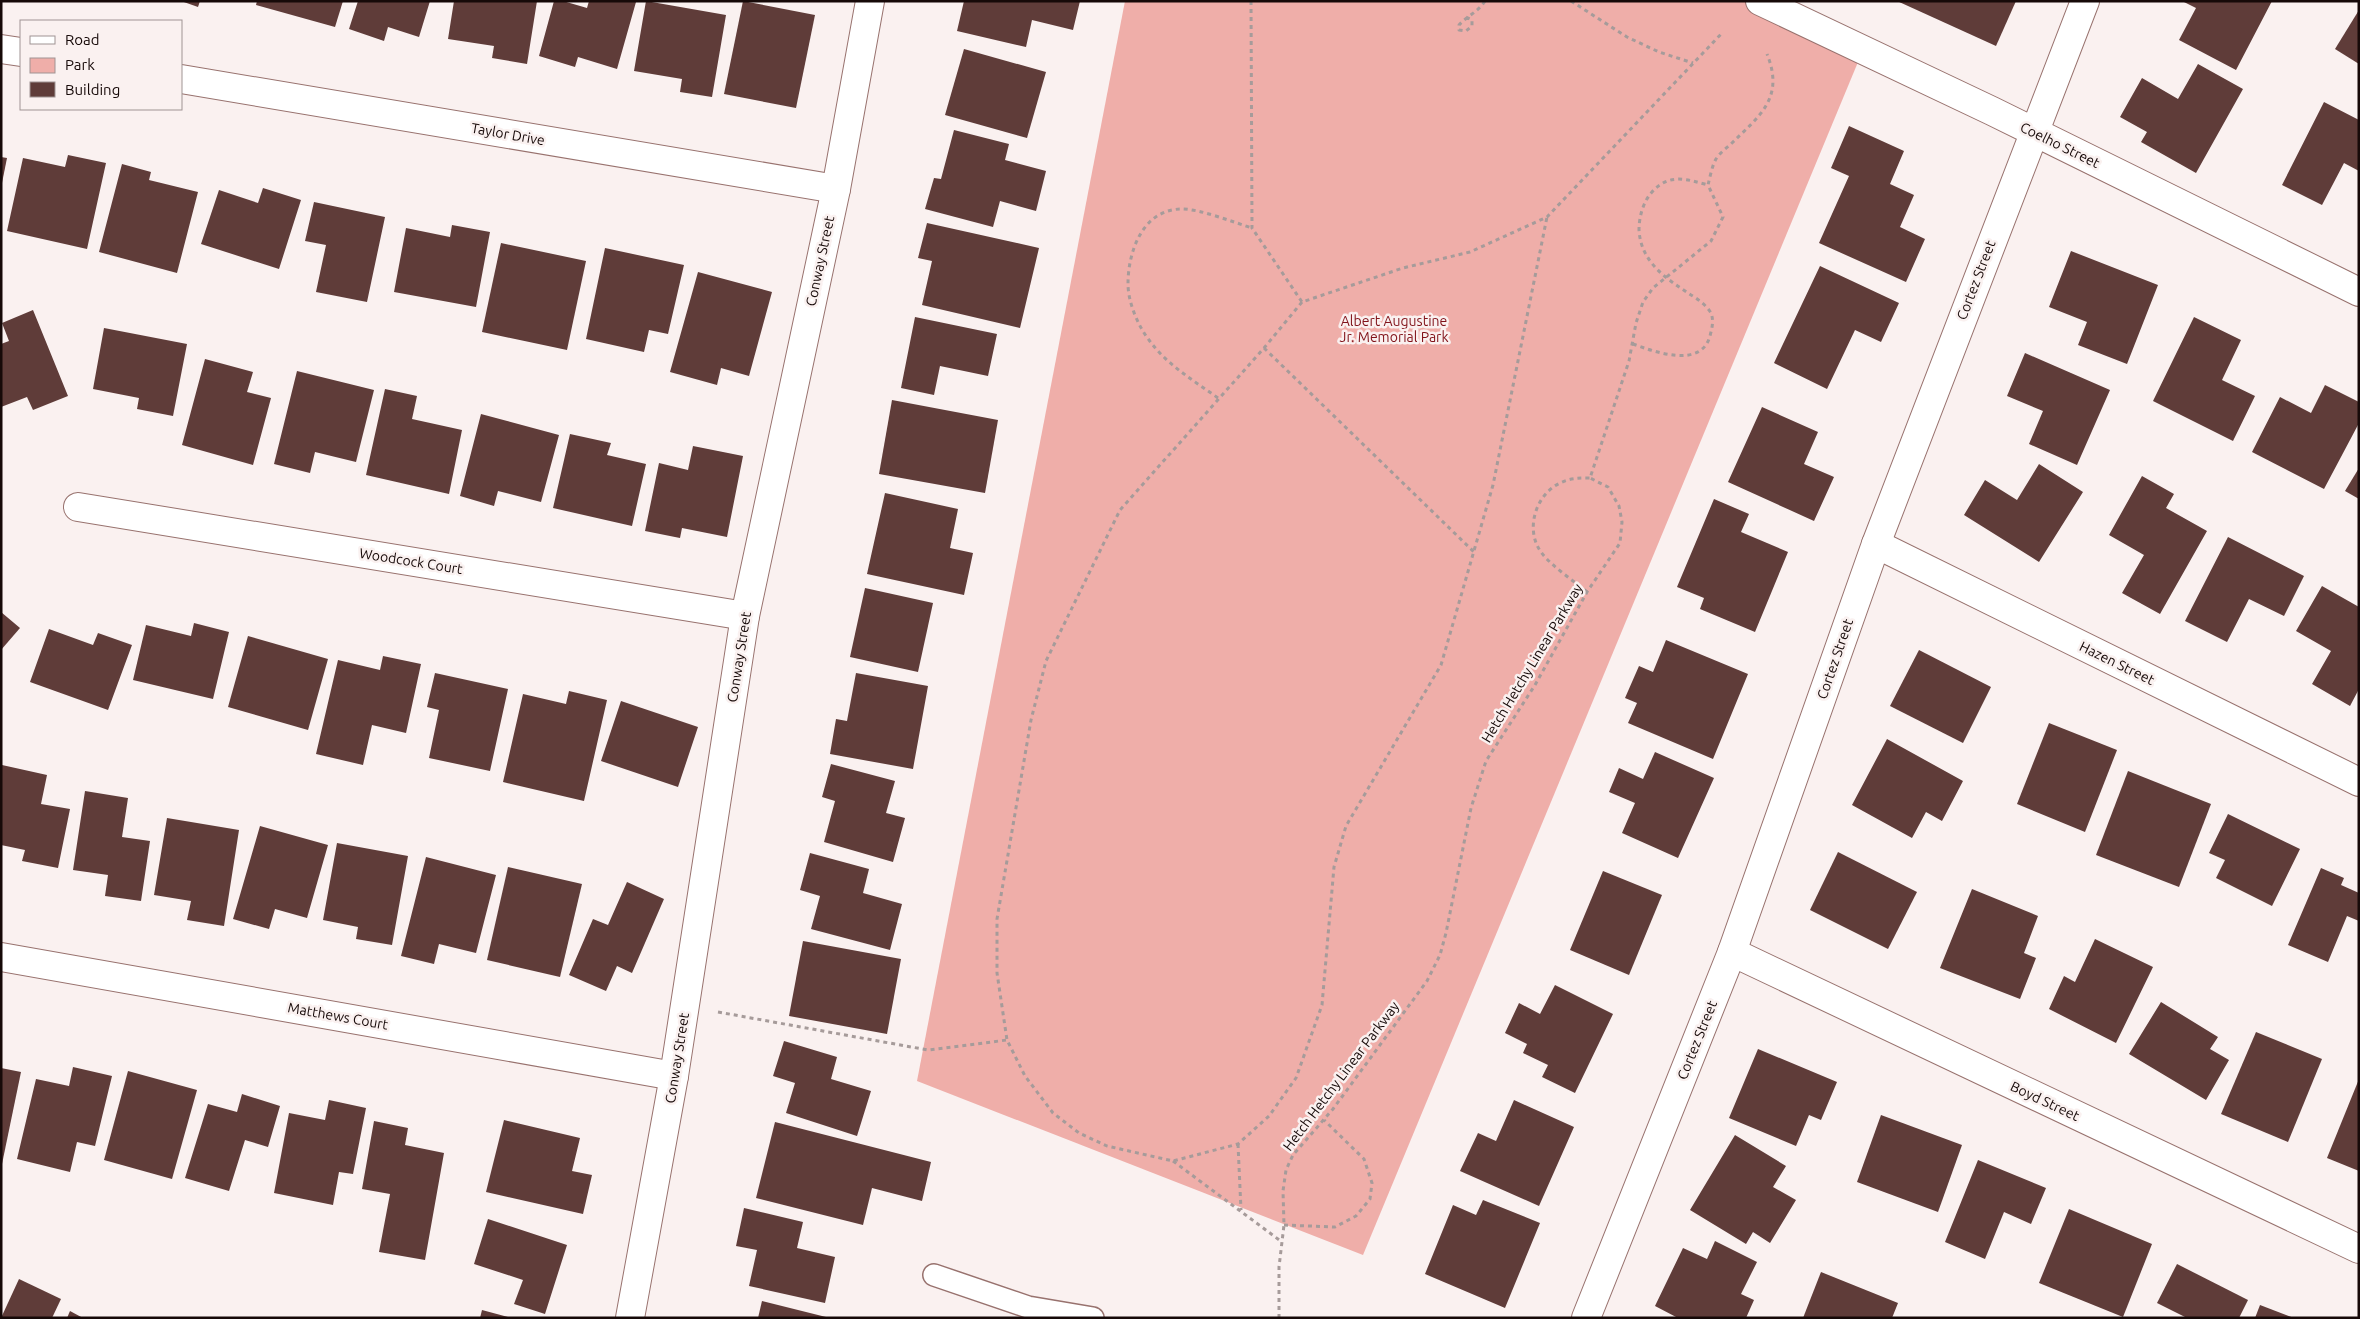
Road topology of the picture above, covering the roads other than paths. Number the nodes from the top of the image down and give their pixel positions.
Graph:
1 (870, 1) edge
2 (1760, 1) edge
3 (2085, 1) edge
4 (1, 48) edge
5 (20, 52) edge
6 (182, 79) edge
7 (2033, 131) junction
8 (836, 189) junction
9 (2359, 292) edge
10 (78, 507) dead end
11 (1876, 544) junction
12 (745, 616) junction
13 (2359, 782) edge
14 (1732, 952) junction
15 (1, 957) edge
16 (674, 1076) junction
17 (2359, 1249) edge
18 (934, 1275) dead end
19 (630, 1318) edge
20 (1093, 1318) edge
21 (1586, 1318) edge

1 - 8 street, Conway Street
2 - 7 street, Coelho Street
3 - 7 street, Cortez Street
4 - 5 street
6 - 8 street, Taylor Drive
7 - 9 street, Coelho Street
7 - 11 street, Cortez Street
8 - 12 street, Conway Street
10 - 12 street, Woodcock Court
11 - 13 street, Hazen Street
11 - 14 street, Cortez Street
12 - 16 street, Conway Street
14 - 17 street, Boyd Street
14 - 21 street, Cortez Street
15 - 16 street, Matthews Court
16 - 19 street, Conway Street
18 - 20 lane

